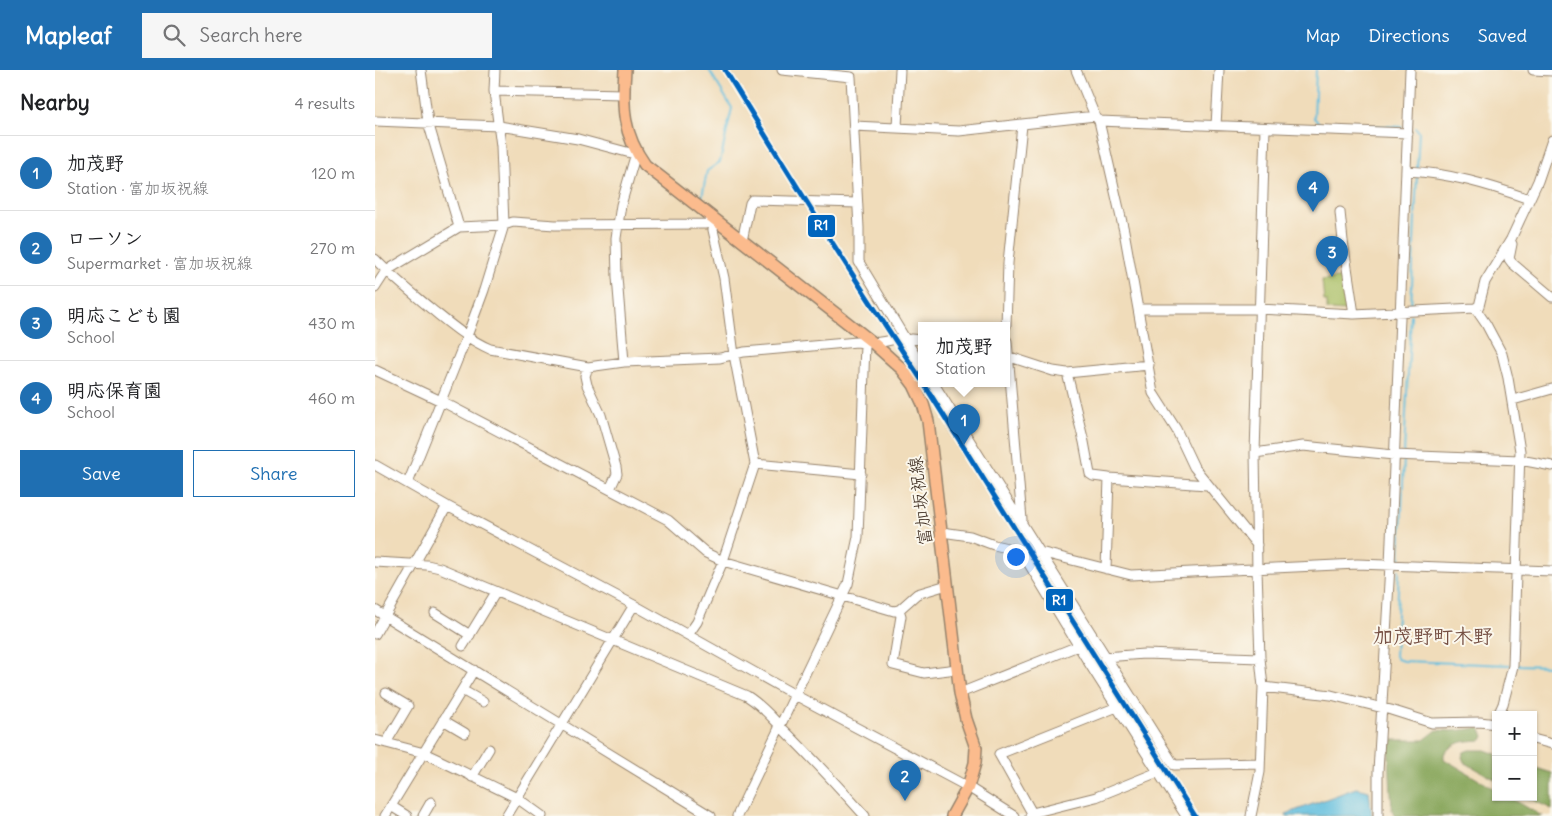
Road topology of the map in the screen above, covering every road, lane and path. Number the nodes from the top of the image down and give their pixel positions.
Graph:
1 (421, 70) edge
2 (495, 70) edge
3 (625, 70) edge
4 (782, 70) edge
5 (900, 70) edge
6 (1076, 70) edge
7 (1219, 70) edge
8 (1410, 70) edge
9 (1533, 70) edge
10 (1552, 71) edge
11 (495, 91) junction
12 (623, 94) junction
13 (1097, 119) junction
14 (375, 121) edge
15 (427, 122) junction
16 (1022, 125) junction
17 (499, 126) junction
18 (854, 126) junction
19 (1216, 126) junction
20 (897, 127) junction
21 (1265, 128) junction
22 (1408, 133) junction
23 (1552, 140) edge
24 (638, 155) junction
25 (1407, 171) junction
26 (1529, 199) junction
27 (857, 203) junction
28 (1340, 212) dead end
29 (715, 221) junction
30 (504, 225) junction
31 (618, 226) junction
32 (459, 227) junction
33 (1511, 239) junction
34 (742, 240) junction
35 (375, 259) edge
36 (386, 271) junction
37 (375, 288) edge
38 (1552, 298) edge
39 (1475, 308) junction
40 (1139, 309) junction
41 (1259, 309) junction
42 (1408, 312) junction
43 (1354, 314) junction
44 (1006, 322) edge
45 (467, 336) junction
46 (905, 339) junction
47 (918, 340) edge
48 (869, 343) junction
49 (733, 355) junction
50 (1010, 357) edge
51 (918, 360) edge
52 (624, 362) junction
53 (1149, 365) junction
54 (588, 367) junction
55 (375, 370) edge
56 (1067, 373) junction
57 (936, 387) edge
58 (1010, 387) edge
59 (1552, 388) edge
60 (1513, 400) junction
61 (441, 401) junction
62 (1255, 453) junction
63 (1401, 456) junction
64 (1520, 460) junction
65 (755, 464) junction
66 (375, 465) edge
67 (1552, 466) edge
68 (861, 474) junction
69 (1109, 478) junction
70 (408, 483) junction
71 (1207, 485) junction
72 (610, 489) junction
73 (447, 506) junction
74 (1022, 523) junction
75 (942, 532) junction
76 (1257, 545) junction
77 (1021, 551) junction
78 (1040, 552) junction
79 (723, 561) junction
80 (375, 562) edge
81 (414, 565) junction
82 (1397, 565) junction
83 (1106, 569) junction
84 (1257, 570) junction
85 (1516, 570) junction
86 (1552, 571) edge
87 (947, 584) junction
88 (496, 592) junction
89 (842, 596) junction
90 (635, 605) junction
91 (375, 610) edge
92 (899, 610) junction
93 (435, 614) dead end
94 (386, 616) junction
95 (375, 634) edge
96 (470, 635) junction
97 (688, 635) junction
98 (613, 640) junction
99 (463, 646) dead end
100 (1078, 646) junction
101 (1105, 656) junction
102 (1260, 658) junction
103 (957, 669) junction
104 (474, 670) junction
105 (1263, 687) junction
106 (462, 690) junction
107 (960, 692) junction
108 (386, 693) dead end
109 (795, 695) junction
110 (483, 702) dead end
111 (1117, 707) junction
112 (1383, 709) junction
113 (1500, 711) edge
114 (443, 720) junction
115 (1492, 720) edge
116 (563, 724) junction
117 (779, 725) junction
118 (465, 733) dead end
119 (1537, 740) edge
120 (379, 742) edge
121 (1552, 744) edge
122 (489, 749) dead end
123 (424, 753) junction
124 (1260, 763) junction
125 (1158, 772) junction
126 (472, 777) junction
127 (968, 787) junction
128 (517, 798) junction
129 (431, 802) dead end
130 (391, 806) junction
131 (1031, 814) edge
132 (385, 816) edge
133 (407, 816) edge
134 (423, 816) edge
135 (506, 816) edge
136 (542, 816) edge
137 (711, 816) edge
138 (737, 816) edge
139 (865, 816) edge
140 (952, 816) edge
141 (1014, 816) edge
142 (1186, 816) edge
143 (1251, 816) edge
144 (1378, 816) edge

1 - 15 street
2 - 11 street
3 - 12 main road, 富加坂祝線
4 - 18 street
5 - 20 street
6 - 13 street
7 - 19 street
8 - 22 street
9 - 10 street
11 - 12 street
11 - 17 street
12 - 24 main road, 富加坂祝線
13 - 16 street
13 - 19 street
13 - 40 street
14 - 15 street
15 - 17 street
15 - 32 street
16 - 20 street
16 - 44 street
17 - 24 street
17 - 30 street
18 - 20 street
18 - 27 street
19 - 21 street
21 - 22 street
21 - 41 street
22 - 25 street
23 - 26 street
24 - 29 main road, 富加坂祝線
24 - 31 street
25 - 26 street
25 - 42 street
26 - 33 street
27 - 34 street
27 - 46 street
28 - 43 street
29 - 31 street
29 - 34 main road, 富加坂祝線
29 - 49 street
30 - 31 street
30 - 32 street
30 - 45 street
31 - 52 street
32 - 36 street
33 - 38 street
33 - 39 street
34 - 48 main road, 富加坂祝線
35 - 36 street
36 - 37 street
36 - 45 street
39 - 42 street
39 - 60 street
40 - 41 street
40 - 53 street
41 - 43 street
41 - 62 street
42 - 43 street
42 - 63 street
45 - 54 street
45 - 61 street
46 - 47 street
46 - 48 street
46 - 51 street
48 - 49 street
48 - 68 street
48 - 75 main road, 富加坂祝線
49 - 52 street
49 - 65 street
50 - 56 street
52 - 54 street
53 - 56 street
53 - 71 street
54 - 72 street
55 - 61 street
56 - 69 street
57 - 74 street
58 - 74 street
59 - 60 street
60 - 64 street
61 - 70 street
61 - 72 street
62 - 63 street
62 - 76 street
63 - 64 street
63 - 82 street
64 - 67 street
64 - 85 street
65 - 68 street
65 - 79 street
66 - 70 street
68 - 89 street
69 - 71 street
69 - 83 street
70 - 73 street
71 - 76 street
72 - 79 street
73 - 81 street
73 - 90 street
74 - 78 street
75 - 77 street
75 - 87 main road, 富加坂祝線
76 - 84 street
77 - 78 street
77 - 100 street
78 - 83 street
78 - 101 street
79 - 89 street
79 - 97 street
80 - 81 street
81 - 88 street
81 - 94 street
82 - 84 street
82 - 85 street
82 - 112 street
83 - 84 street
84 - 102 street
85 - 86 street
85 - 113 street
87 - 92 street
87 - 103 main road, 富加坂祝線
88 - 96 street
88 - 98 street
89 - 92 street
89 - 109 street
90 - 97 street
90 - 98 street
91 - 94 street
92 - 103 street
93 - 96 street
94 - 95 street
94 - 104 street
96 - 99 street
97 - 109 street
98 - 116 street
98 - 117 street
100 - 107 street
100 - 111 street
101 - 102 street
101 - 124 street
102 - 105 street
103 - 107 main road, 富加坂祝線
104 - 106 street
104 - 116 street
105 - 112 street
105 - 124 street
106 - 110 street
106 - 114 street
107 - 127 main road, 富加坂祝線
108 - 120 street
109 - 117 street
109 - 127 street
111 - 125 street
111 - 131 street
112 - 115 street
112 - 144 street
114 - 118 street
114 - 123 street
116 - 128 street
116 - 137 street
117 - 138 street
117 - 139 street
119 - 121 street
120 - 123 street
122 - 126 street
123 - 126 street
123 - 130 street
124 - 143 street
125 - 131 street
125 - 142 street
126 - 128 street
127 - 140 main road, 富加坂祝線
127 - 141 street
128 - 135 street
128 - 136 street
129 - 134 street
130 - 132 street
130 - 133 street

